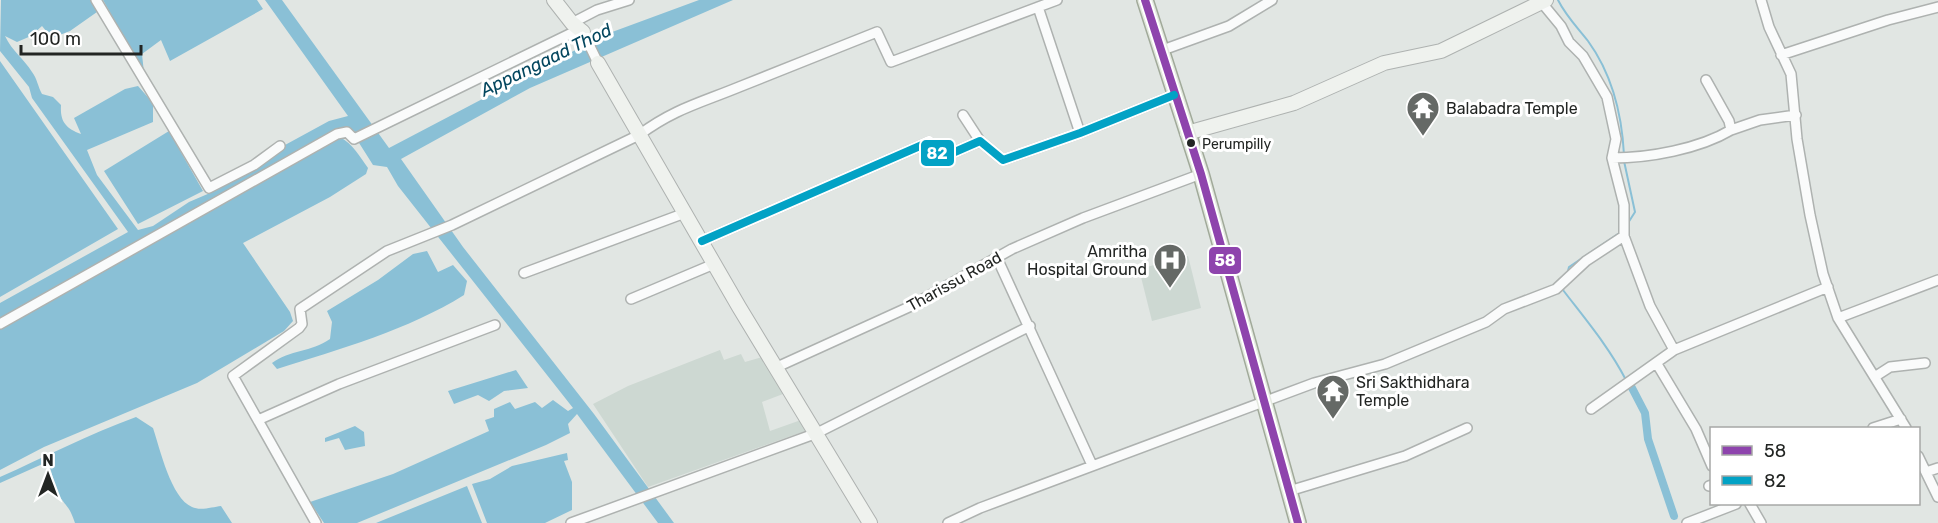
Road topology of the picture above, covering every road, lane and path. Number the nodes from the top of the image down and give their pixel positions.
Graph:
1 (96, 0) edge
2 (554, 0) edge
3 (629, 0) edge
4 (1057, 0) edge
5 (1145, 0) edge
6 (1272, 0) edge
7 (1761, 0) edge
8 (1544, 2) edge
9 (1038, 7) junction
10 (1938, 8) edge
11 (578, 28) junction
12 (1160, 51) junction
13 (1781, 55) junction
14 (598, 63) joint
15 (1706, 80) dead end
16 (1174, 95) junction
17 (963, 115) dead end
18 (1796, 115) junction
19 (1731, 130) junction
20 (1080, 133) junction
21 (1187, 133) junction
22 (639, 135) junction
23 (980, 141) junction
24 (280, 146) dead end
25 (1620, 158) junction
26 (1201, 174) junction
27 (685, 213) junction
28 (1624, 236) junction
29 (702, 241) junction
30 (997, 258) junction
31 (714, 264) junction
32 (524, 273) dead end
33 (1938, 280) edge
34 (1828, 287) junction
35 (631, 299) dead end
36 (1838, 318) junction
37 (0, 324) edge
38 (495, 325) dead end
39 (1030, 326) junction
40 (1674, 350) junction
41 (1657, 363) junction
42 (1925, 363) dead end
43 (777, 367) junction
44 (1876, 376) junction
45 (1262, 401) junction
46 (1591, 409) dead end
47 (1902, 419) junction
48 (258, 420) junction
49 (1879, 427) edge
50 (1905, 427) edge
51 (1467, 428) dead end
52 (817, 433) junction
53 (1920, 460) edge
54 (1710, 461) edge
55 (1092, 465) junction
56 (1938, 468) edge
57 (1926, 472) junction
58 (1289, 491) junction
59 (1938, 497) edge
60 (1731, 505) edge
61 (1751, 505) edge
62 (316, 523) edge
63 (571, 523) edge
64 (870, 523) edge
65 (948, 523) edge
66 (1298, 523) edge
67 (1687, 523) edge
68 (1761, 523) edge

1 - 24 street
2 - 11 street
3 - 11 street
4 - 9 street
5 - 12 main road
6 - 12 street
7 - 13 street
8 - 21 street
8 - 25 street
9 - 20 street
9 - 22 street
10 - 13 street
11 - 14 street
11 - 37 street
12 - 16 main road
13 - 18 street
14 - 22 street
15 - 19 street
16 - 20 street
16 - 21 main road
17 - 23 street
18 - 19 street
18 - 34 street
19 - 25 street
20 - 23 street
21 - 26 main road
22 - 27 street
22 - 48 street
23 - 29 street
25 - 28 street
26 - 30 street, Tharissu Road
26 - 45 main road
27 - 29 street
27 - 32 street
28 - 40 street
28 - 45 street
29 - 31 street
30 - 39 street
30 - 43 street, Tharissu Road
31 - 35 street
31 - 43 street
33 - 36 street
34 - 36 street
34 - 40 street
36 - 44 street
38 - 48 street
39 - 52 street
39 - 55 street
40 - 41 street
41 - 46 street
41 - 54 street
42 - 44 street
43 - 52 street
44 - 47 street
45 - 55 street
45 - 58 main road
47 - 49 street
47 - 50 street
48 - 62 street
51 - 58 street
52 - 63 street
52 - 64 street
53 - 57 street
55 - 65 street
56 - 57 street
57 - 59 street
58 - 66 main road
60 - 67 street
61 - 68 street

